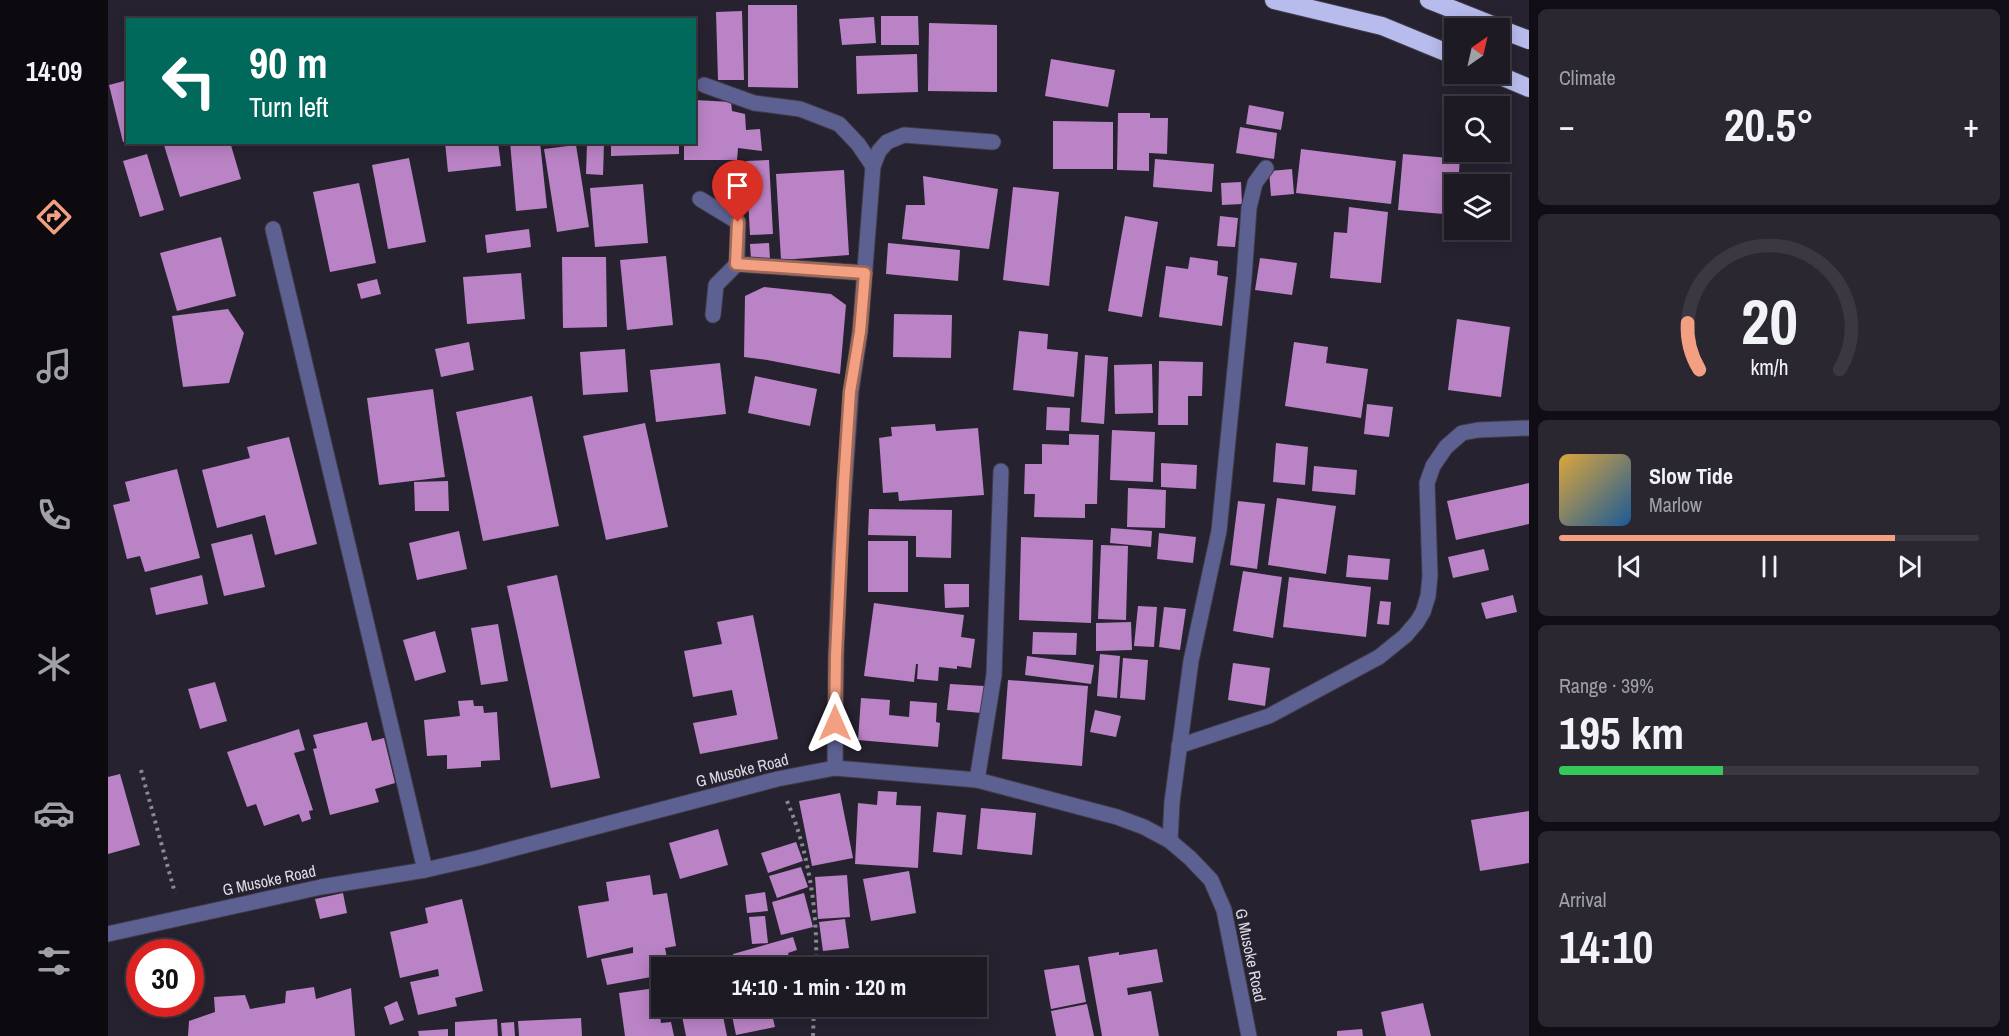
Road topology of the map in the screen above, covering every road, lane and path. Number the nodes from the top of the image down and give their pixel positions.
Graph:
1 (1274, 0) edge
2 (1429, 0) edge
3 (1473, 18) edge
4 (1510, 33) edge
5 (1529, 40) edge
6 (1444, 51) edge
7 (1510, 80) edge
8 (704, 85) dead end
9 (1529, 88) edge
10 (993, 142) dead end
11 (873, 166) junction
12 (1266, 168) dead end
13 (700, 199) dead end
14 (273, 229) dead end
15 (736, 264) junction
16 (865, 273) junction
17 (713, 315) dead end
18 (1529, 428) edge
19 (1001, 471) dead end
20 (1179, 747) junction
21 (835, 768) junction
22 (141, 770) dead end
23 (777, 778) junction
24 (977, 780) junction
25 (1170, 841) junction
26 (425, 870) junction
27 (182, 917) junction
28 (108, 934) edge
29 (816, 957) edge
30 (814, 1017) edge
31 (813, 1036) edge
32 (1250, 1036) edge

1 - 6 highway
2 - 3 highway
4 - 5 highway
7 - 9 highway
8 - 11 street
10 - 11 street
11 - 16 street
12 - 20 street
13 - 15 street
14 - 26 street
15 - 16 street
15 - 17 street
16 - 21 street
18 - 20 street
19 - 24 street
20 - 25 street
21 - 23 street, G Musoke Road
21 - 24 street, G Musoke Road
22 - 27 path
23 - 26 street, G Musoke Road
23 - 29 path
24 - 25 street, G Musoke Road
25 - 32 street, G Musoke Road
26 - 27 street, G Musoke Road
27 - 28 street, G Musoke Road
30 - 31 path

